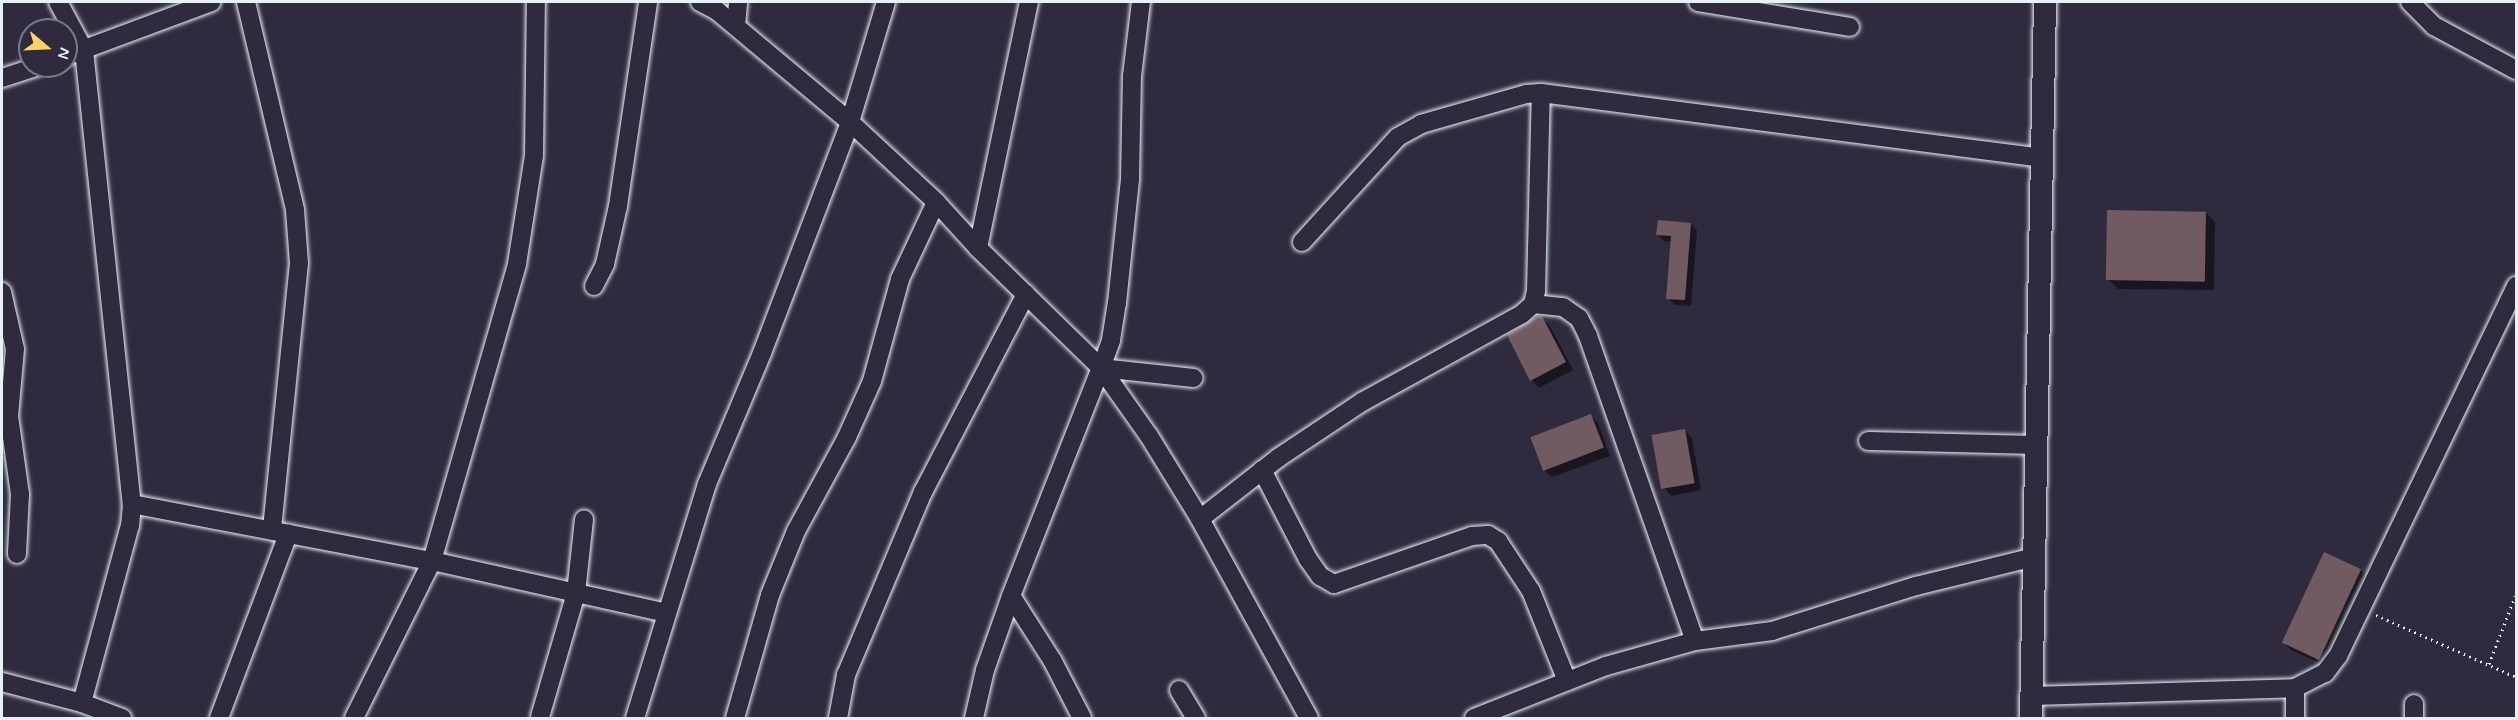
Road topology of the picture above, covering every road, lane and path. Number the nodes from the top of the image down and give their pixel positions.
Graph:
1 (58, 2) edge
2 (211, 2) edge
3 (246, 2) edge
4 (536, 2) edge
5 (648, 2) edge
6 (700, 2) edge
7 (738, 2) edge
8 (886, 2) edge
9 (1029, 2) edge
10 (1141, 2) edge
11 (1698, 2) edge
12 (2046, 2) edge
13 (2410, 2) edge
14 (735, 26) junction
15 (1850, 27) dead end
16 (84, 50) junction
17 (78, 52) edge
18 (2517, 70) edge
19 (18, 73) edge
20 (2, 78) edge
21 (1540, 93) junction
22 (850, 122) junction
23 (2043, 158) junction
24 (936, 202) junction
25 (1302, 242) dead end
26 (978, 248) junction
27 (594, 286) dead end
28 (2517, 286) edge
29 (2, 292) edge
30 (1026, 294) junction
31 (1533, 304) junction
32 (1101, 368) junction
33 (1193, 378) dead end
34 (1868, 441) dead end
35 (2037, 445) junction
36 (1262, 470) junction
37 (132, 504) junction
38 (584, 519) dead end
39 (1200, 519) junction
40 (280, 532) junction
41 (17, 554) dead end
42 (2034, 557) junction
43 (432, 561) junction
44 (576, 593) junction
45 (2517, 594) edge
46 (1011, 596) junction
47 (2361, 608) junction
48 (666, 613) junction
49 (1695, 641) junction
50 (2489, 664) junction
51 (2517, 677) edge
52 (1567, 681) junction
53 (2, 682) edge
54 (2295, 688) junction
55 (1179, 690) dead end
56 (2032, 696) junction
57 (82, 703) junction
58 (540, 717) edge
59 (122, 718) edge
60 (219, 718) edge
61 (354, 718) edge
62 (635, 718) edge
63 (735, 718) edge
64 (838, 718) edge
65 (974, 718) edge
66 (1082, 718) edge
67 (1196, 718) edge
68 (1309, 718) edge
69 (1474, 718) edge
70 (2031, 718) edge
71 (2295, 718) edge

1 - 16 street
2 - 16 street
3 - 40 street
4 - 43 street
5 - 27 street
6 - 14 street
7 - 14 street
8 - 22 street
9 - 26 street
10 - 32 street
11 - 15 street
12 - 23 street
13 - 18 street
14 - 22 street
16 - 17 street
16 - 37 street
19 - 20 street
21 - 23 street
21 - 25 street
21 - 31 street
22 - 24 street
22 - 48 street
23 - 35 street
24 - 26 street
24 - 63 street
26 - 30 street
28 - 47 street
29 - 41 street
30 - 32 street
30 - 64 street
31 - 36 street
31 - 49 street
32 - 33 street
32 - 39 street
32 - 46 street
34 - 35 street
35 - 42 street
36 - 39 street
36 - 52 street
37 - 40 street
37 - 57 street
38 - 44 street
39 - 68 street
40 - 43 street
40 - 60 street
42 - 49 street
42 - 56 street
43 - 44 street
43 - 61 street
44 - 48 street
44 - 58 street
45 - 50 path
46 - 65 street
46 - 66 street
47 - 50 path
47 - 54 street
48 - 62 street
49 - 52 street
50 - 51 path
52 - 69 street
53 - 57 street
54 - 56 street
54 - 71 street
55 - 67 street
56 - 70 street
57 - 59 street

